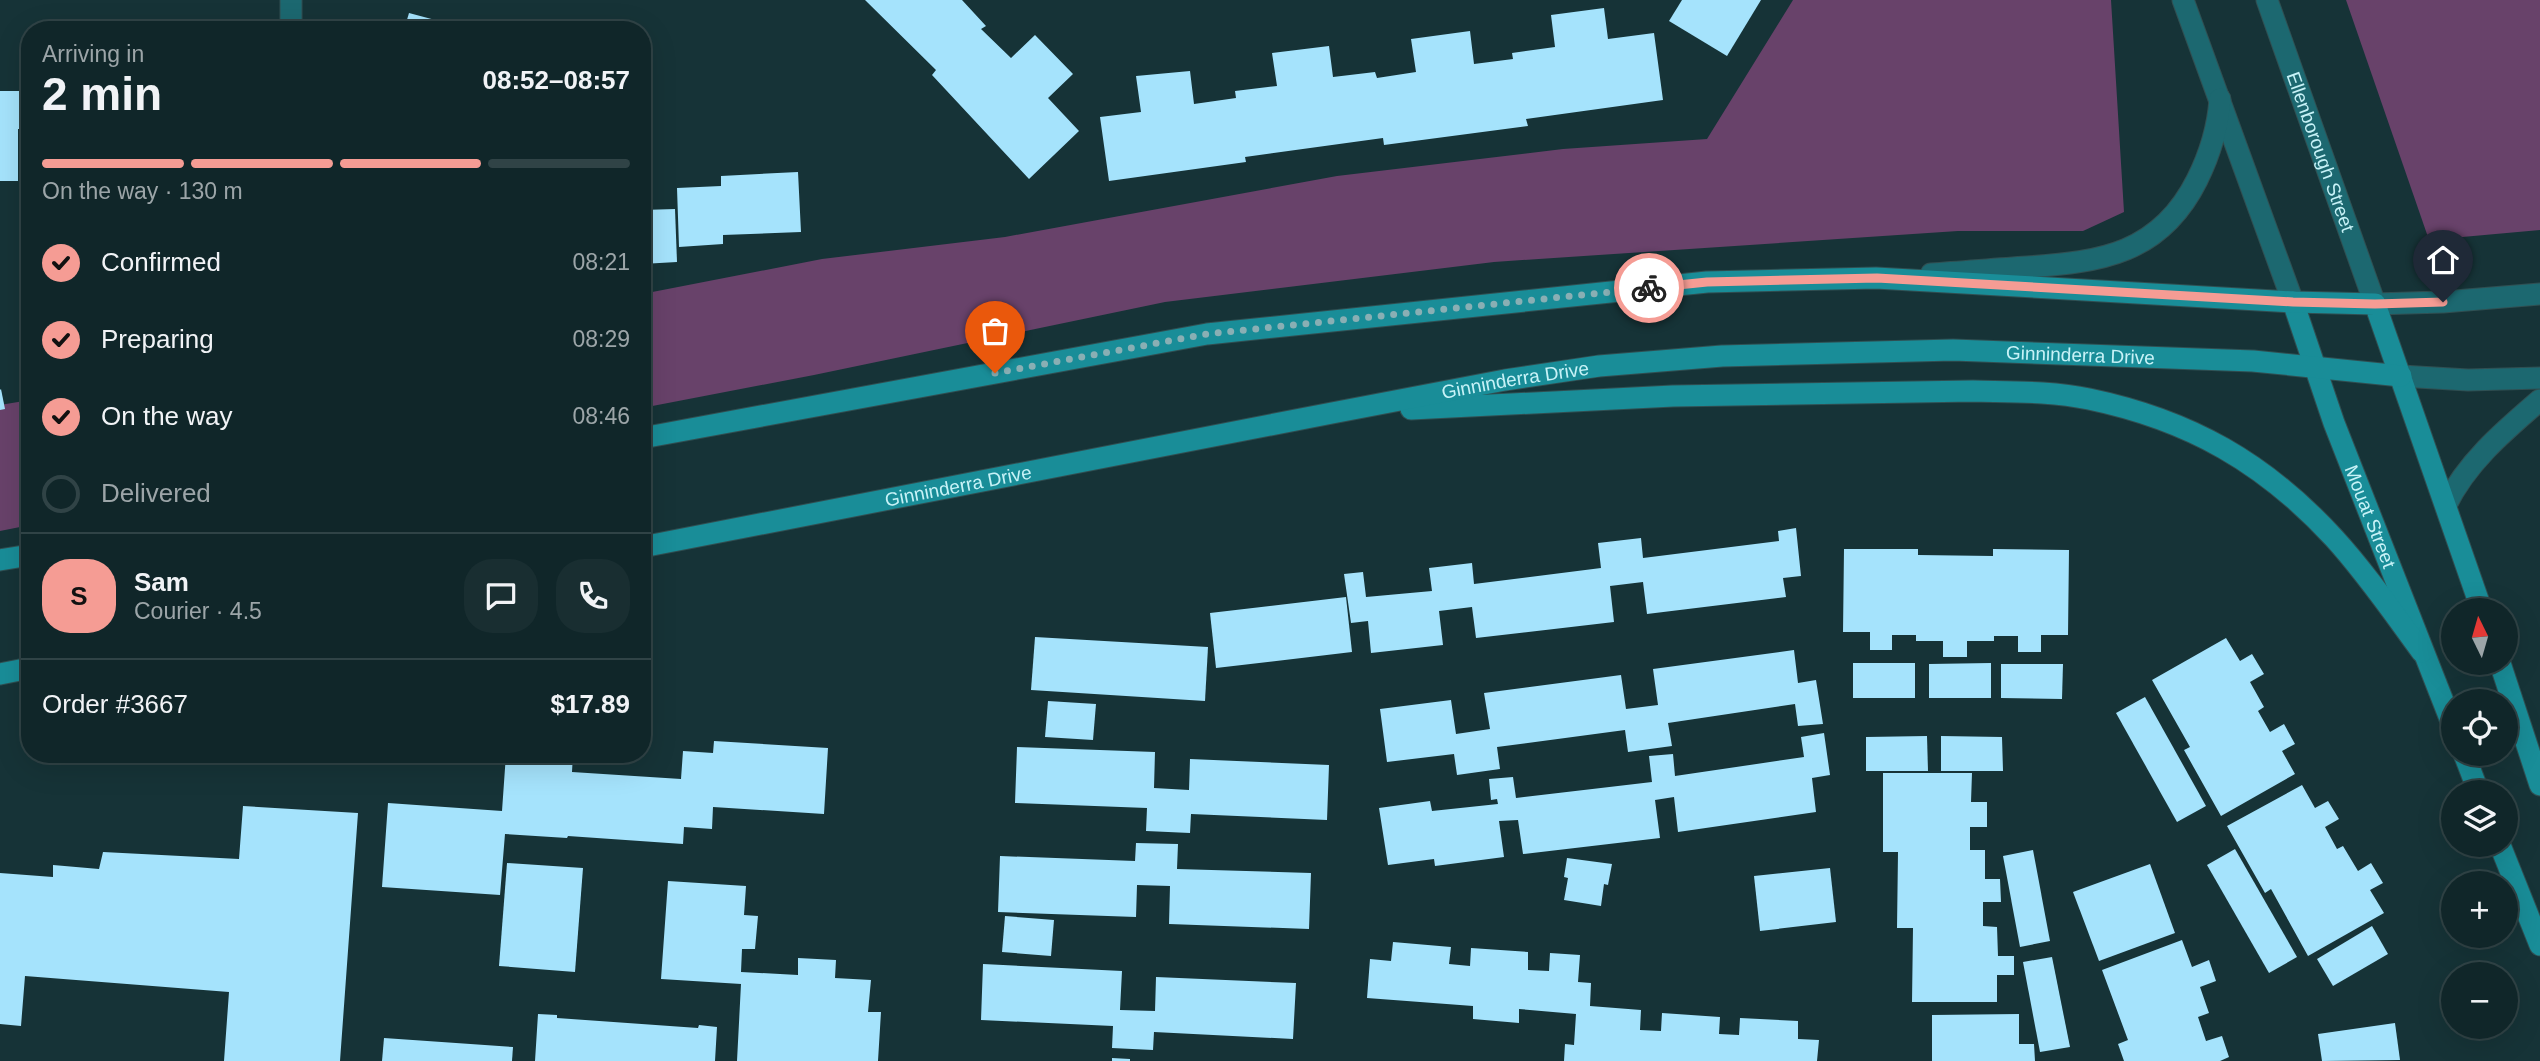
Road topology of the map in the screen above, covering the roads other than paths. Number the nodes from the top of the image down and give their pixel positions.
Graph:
1 (291, 0) edge
2 (2183, 0) edge
3 (2267, 0) edge
4 (291, 21) edge
5 (2220, 99) junction
6 (1877, 278) junction
7 (2540, 294) edge
8 (2293, 302) junction
9 (2375, 304) junction
10 (2314, 367) junction
11 (2401, 376) junction
12 (2540, 378) edge
13 (2540, 400) edge
14 (1332, 413) junction
15 (651, 436) edge
16 (2446, 505) junction
17 (651, 545) edge
18 (21, 556) edge
19 (0, 560) edge
20 (2478, 598) edge
21 (2423, 652) junction
22 (21, 670) edge
23 (0, 674) edge
24 (2504, 676) edge
25 (2441, 697) edge
26 (2540, 785) edge
27 (2505, 857) edge
28 (2540, 945) edge

1 - 4 main road
2 - 5 main road
3 - 9 main road, Ellenborough Street
5 - 6 main road
5 - 8 main road
6 - 8 main road
6 - 15 main road
7 - 9 main road
8 - 9 main road
8 - 10 main road, Mouat Street
9 - 11 main road
10 - 11 main road, Ginninderra Drive
10 - 14 main road, Ginninderra Drive
10 - 21 main road, Mouat Street
11 - 12 main road
11 - 16 main road
13 - 16 main road
14 - 17 main road, Ginninderra Drive
14 - 21 main road
16 - 20 main road
18 - 19 main road
21 - 25 main road, Mouat Street
22 - 23 main road
24 - 26 main road
27 - 28 main road

